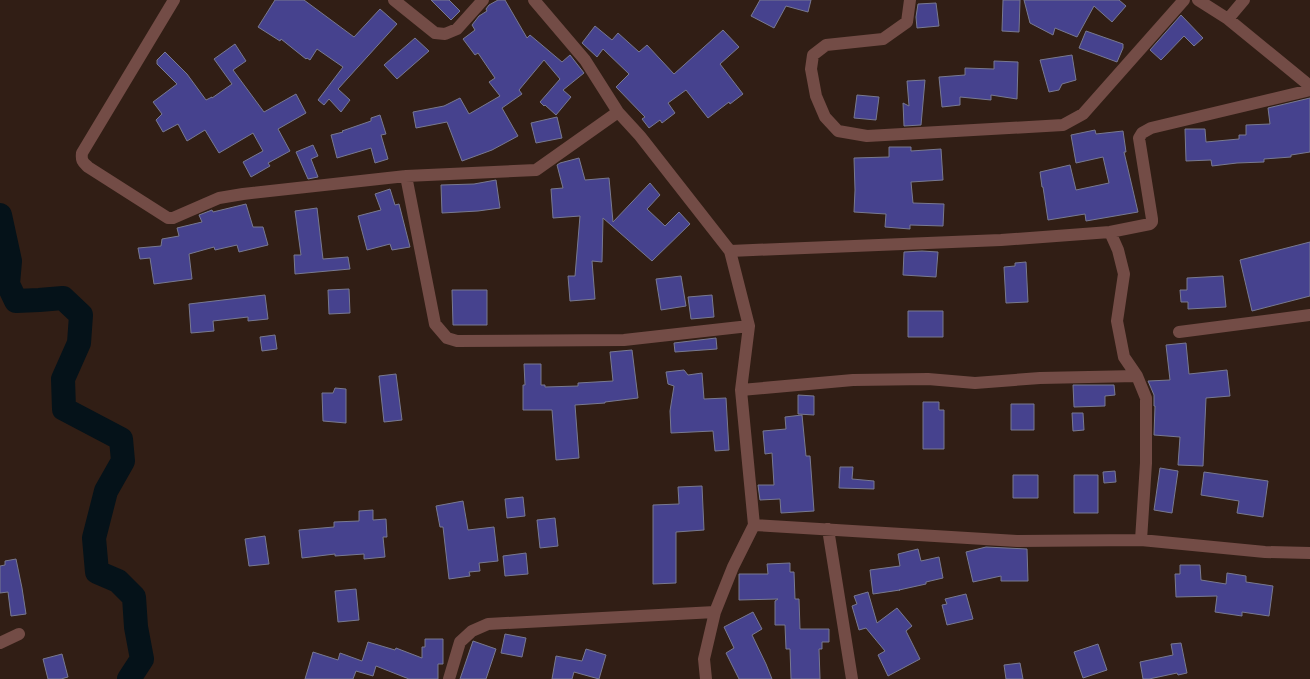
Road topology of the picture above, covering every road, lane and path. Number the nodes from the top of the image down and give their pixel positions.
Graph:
1 (174, 0) edge
2 (394, 0) edge
3 (483, 0) edge
4 (534, 0) edge
5 (910, 0) edge
6 (1184, 0) edge
7 (1198, 0) edge
8 (1244, 0) edge
9 (1228, 20) junction
10 (1310, 88) edge
11 (618, 112) junction
12 (406, 176) junction
13 (1110, 232) junction
14 (730, 251) junction
15 (1310, 316) edge
16 (749, 326) junction
17 (1179, 332) dead end
18 (1137, 376) junction
19 (741, 390) junction
20 (754, 526) junction
21 (828, 529) junction
22 (1141, 540) junction
23 (1310, 553) edge
24 (715, 612) junction
25 (20, 634) dead end
26 (0, 643) edge
27 (450, 679) edge
28 (706, 679) edge
29 (852, 679) edge

1 - 12 street
2 - 3 street
4 - 11 street
5 - 6 street
7 - 9 street
8 - 9 street
9 - 10 street
10 - 13 street
11 - 12 street
11 - 14 street
12 - 16 street
13 - 14 street
13 - 18 street
14 - 16 street
15 - 17 street
16 - 19 street
18 - 19 street
18 - 22 street
19 - 20 street
20 - 21 street
20 - 24 street
21 - 22 street
21 - 29 street
22 - 23 street
24 - 27 street
24 - 28 street
25 - 26 street

